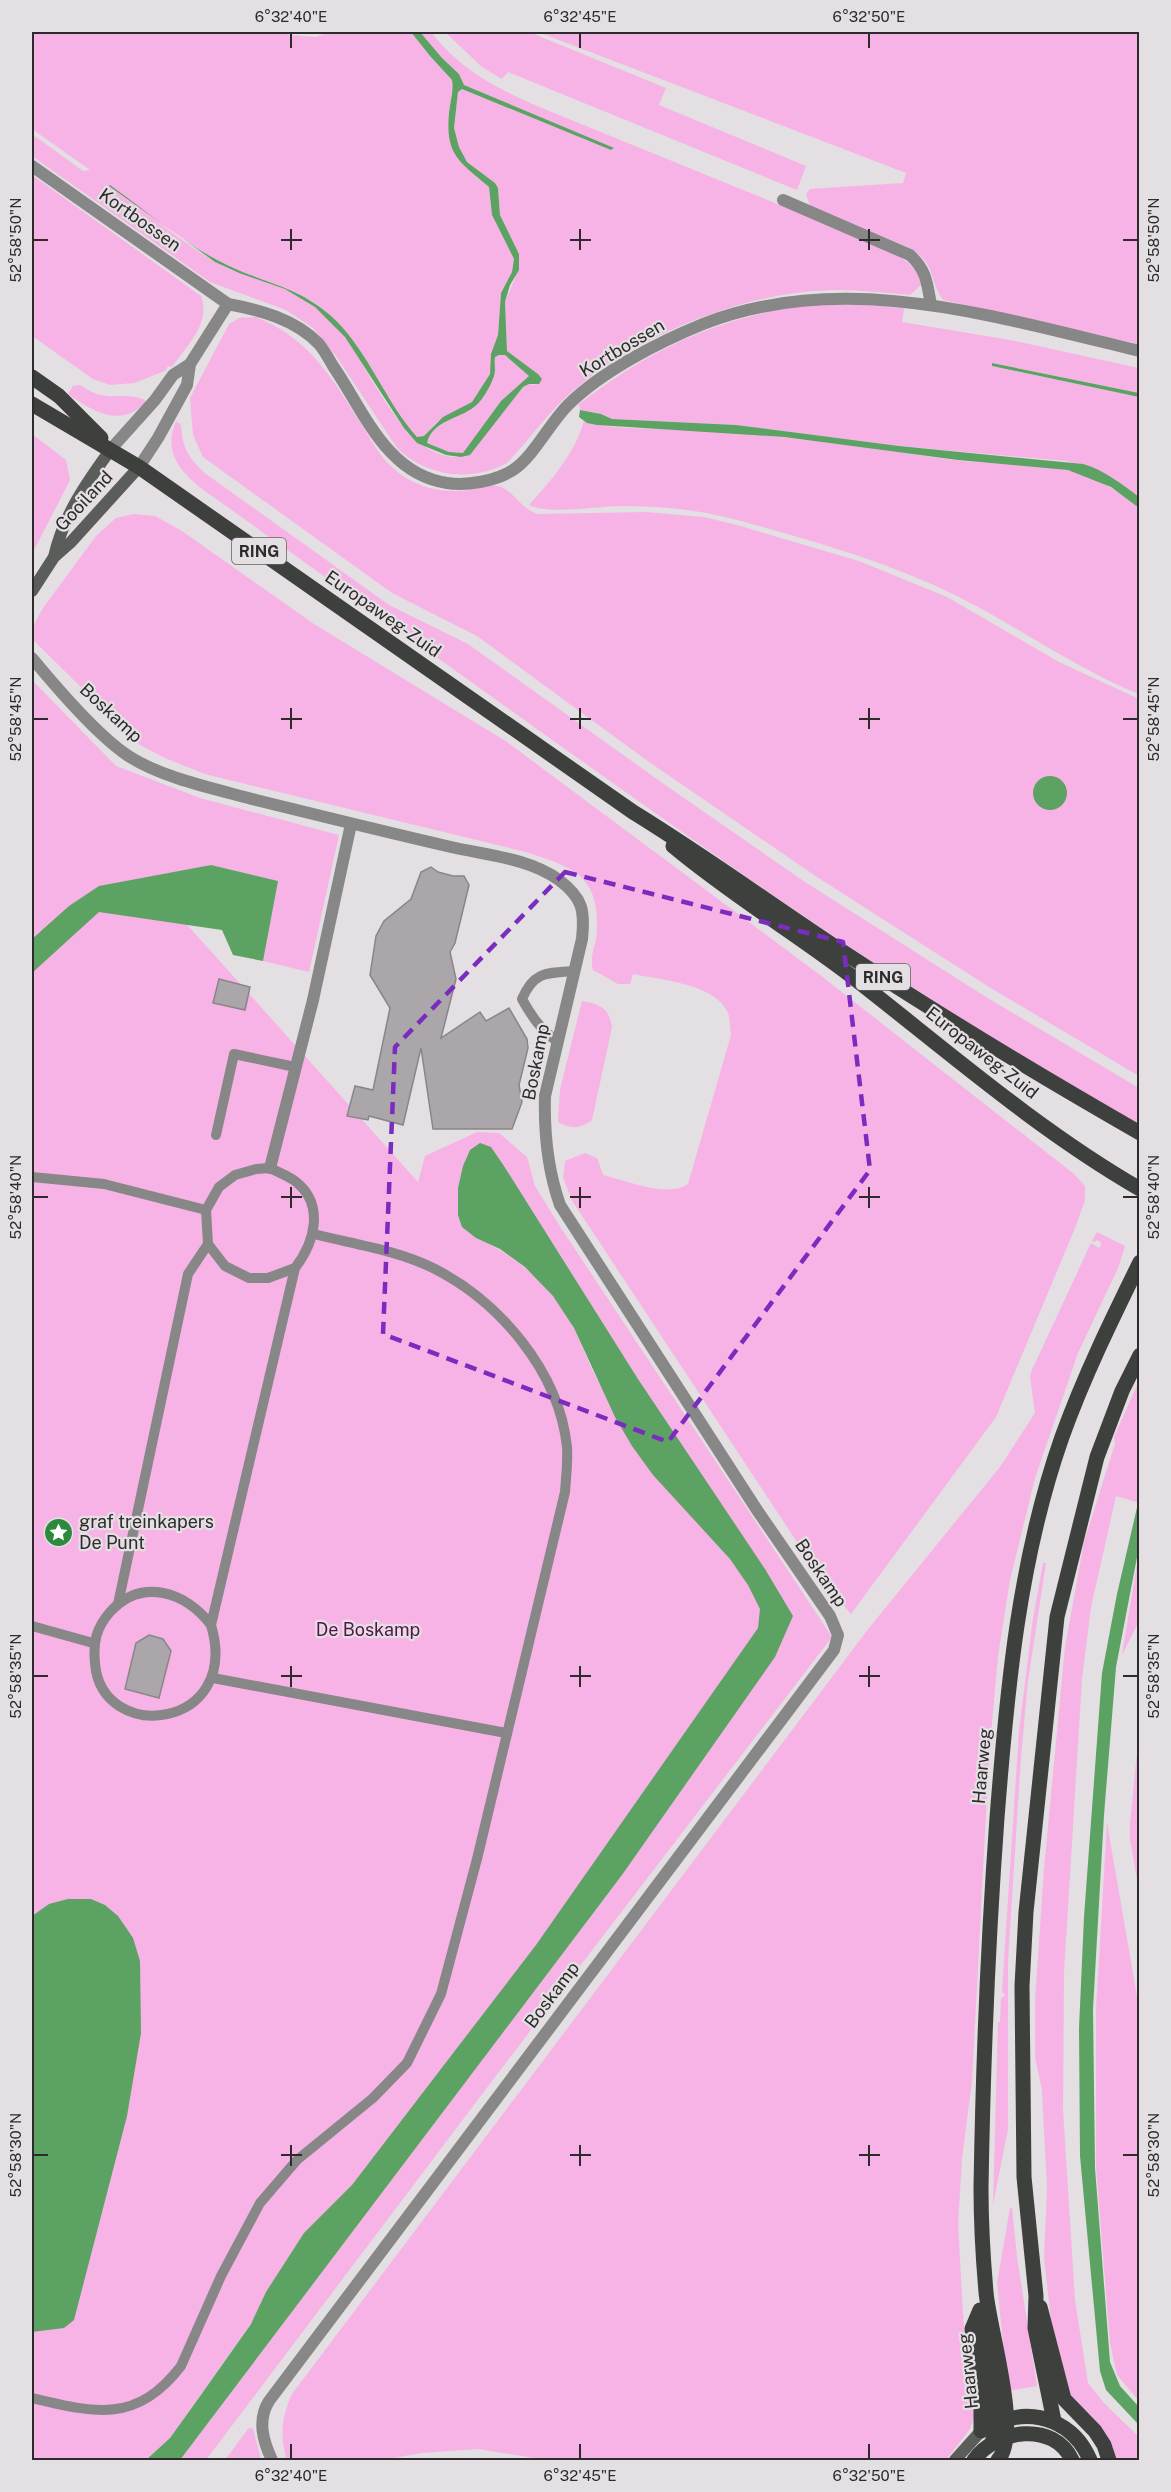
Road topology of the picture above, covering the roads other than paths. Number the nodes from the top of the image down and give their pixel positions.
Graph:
1 (32, 166) edge
2 (783, 200) dead end
3 (228, 304) junction
4 (931, 305) junction
5 (1140, 351) edge
6 (190, 364) junction
7 (32, 377) edge
8 (32, 404) edge
9 (111, 449) junction
10 (139, 467) junction
11 (54, 557) junction
12 (32, 591) edge
13 (32, 658) edge
14 (633, 812) junction
15 (351, 824) junction
16 (575, 971) junction
17 (558, 1042) junction
18 (296, 1067) junction
19 (1140, 1133) edge
20 (216, 1135) dead end
21 (270, 1168) junction
22 (32, 1177) edge
23 (1140, 1189) edge
24 (206, 1210) junction
25 (314, 1234) junction
26 (208, 1244) junction
27 (1140, 1262) edge
28 (296, 1268) junction
29 (1140, 1355) edge
30 (118, 1604) junction
31 (211, 1625) junction
32 (32, 1626) edge
33 (93, 1643) junction
34 (213, 1678) junction
35 (506, 1733) junction
36 (986, 2296) junction
37 (1036, 2296) junction
38 (32, 2398) edge
39 (1054, 2421) junction
40 (993, 2425) junction
41 (1000, 2439) junction
42 (272, 2460) edge
43 (955, 2460) edge
44 (974, 2460) edge
45 (998, 2460) edge
46 (1072, 2460) edge
47 (1090, 2460) edge
48 (1109, 2460) edge

1 - 3 street, Kortbossen
2 - 4 street
3 - 4 street, Kortbossen
3 - 6 street
4 - 5 street, Kortbossen
6 - 9 street
6 - 10 street
7 - 9 main road, Europaweg-Zuid / RING
8 - 9 main road, Europaweg-Zuid / RING
9 - 10 main road, Europaweg-Zuid / RING
9 - 11 street, Gooiland
10 - 11 street, Gooiland
10 - 14 main road, Europaweg-Zuid / RING
11 - 12 street, Gooiland
13 - 15 street, Boskamp
14 - 19 main road, Europaweg-Zuid / RING
14 - 23 main road, Europaweg-Zuid / RING
15 - 16 street, Boskamp
15 - 18 street
16 - 17 street, Boskamp
16 - 17 lane
17 - 42 street, Boskamp
18 - 20 lane
18 - 21 street
21 - 24 lane
21 - 25 lane
22 - 24 lane
24 - 26 lane
25 - 28 lane
25 - 35 lane
26 - 28 lane
26 - 30 lane
27 - 36 main road, Haarweg
28 - 31 lane
29 - 37 main road
30 - 31 lane
30 - 33 lane
31 - 34 lane
32 - 33 lane
33 - 34 lane
34 - 35 lane
35 - 38 lane
36 - 40 main road, Haarweg
36 - 40 main road, Haarweg
37 - 39 main road
37 - 48 main road
39 - 40 main road
39 - 47 main road
40 - 41 main road, Haarweg
40 - 43 street
41 - 44 main road
41 - 45 main road
41 - 46 main road

